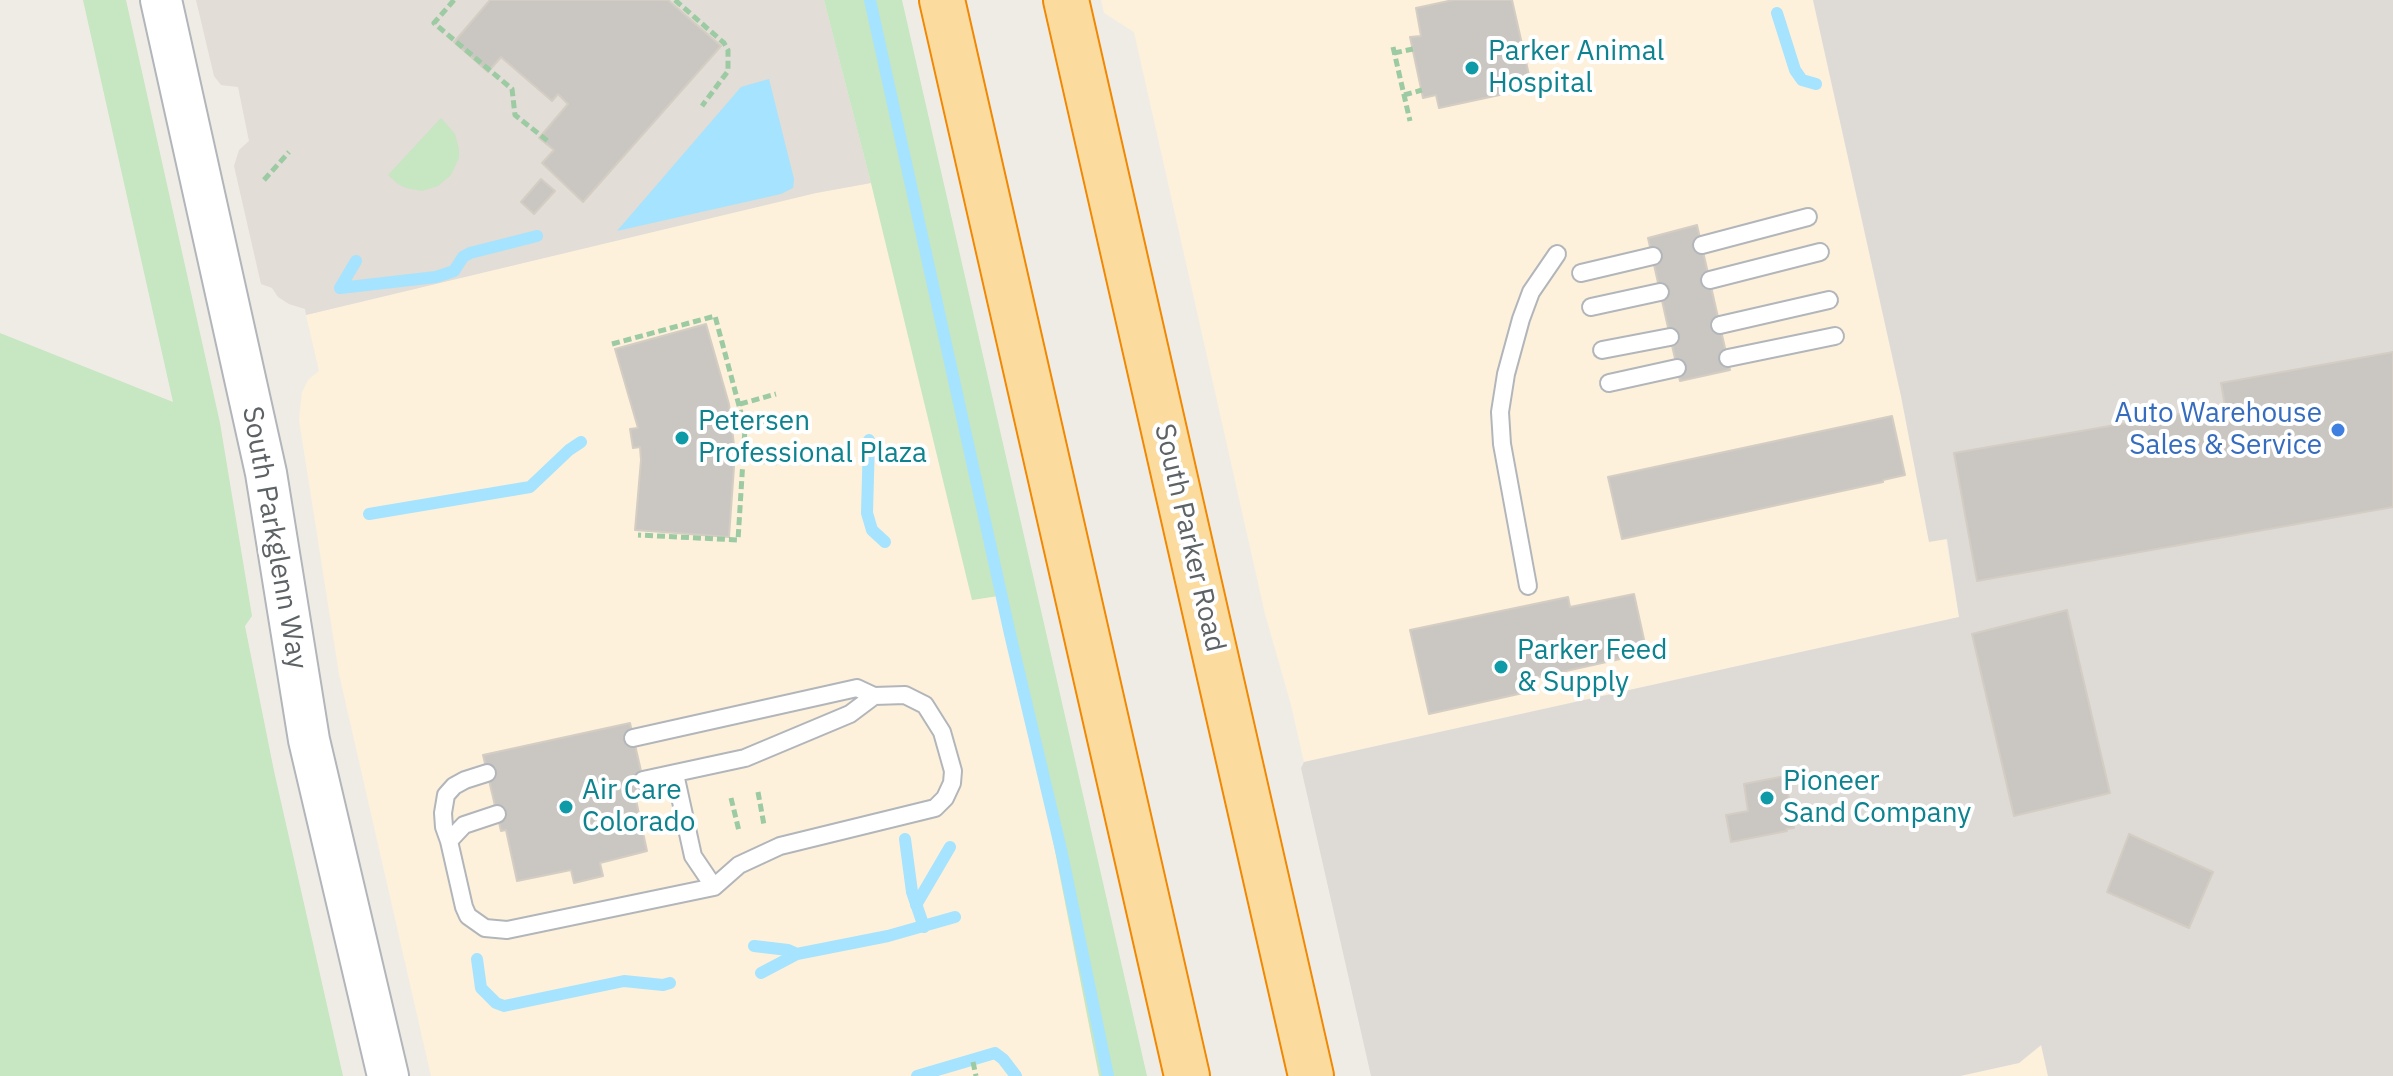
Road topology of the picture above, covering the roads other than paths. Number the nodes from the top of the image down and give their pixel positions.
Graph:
1 (161, 0) edge
2 (942, 0) edge
3 (1066, 0) edge
4 (1808, 217) dead end
5 (1702, 245) dead end
6 (1820, 252) dead end
7 (1557, 254) dead end
8 (1653, 256) dead end
9 (1581, 273) dead end
10 (1710, 280) dead end
11 (1660, 292) dead end
12 (1829, 300) dead end
13 (1591, 307) dead end
14 (1720, 325) dead end
15 (1835, 336) dead end
16 (1670, 337) dead end
17 (1602, 350) dead end
18 (1728, 358) dead end
19 (1677, 368) dead end
20 (1609, 383) dead end
21 (1528, 586) dead end
22 (874, 696) junction
23 (633, 738) dead end
24 (487, 773) dead end
25 (675, 774) junction
26 (643, 780) dead end
27 (497, 814) dead end
28 (449, 841) junction
29 (714, 887) junction
30 (388, 1076) edge
31 (1187, 1076) edge
32 (1311, 1076) edge

1 - 30 street, South Parkglenn Way
2 - 31 highway
3 - 32 highway, South Parker Road
4 - 5 lane
6 - 10 lane
7 - 21 lane
8 - 9 lane
11 - 13 lane
12 - 14 lane
15 - 18 lane
16 - 17 lane
19 - 20 lane
22 - 23 lane
22 - 25 lane
22 - 29 lane
24 - 28 lane
25 - 26 lane
25 - 29 lane
27 - 28 lane
28 - 29 lane

